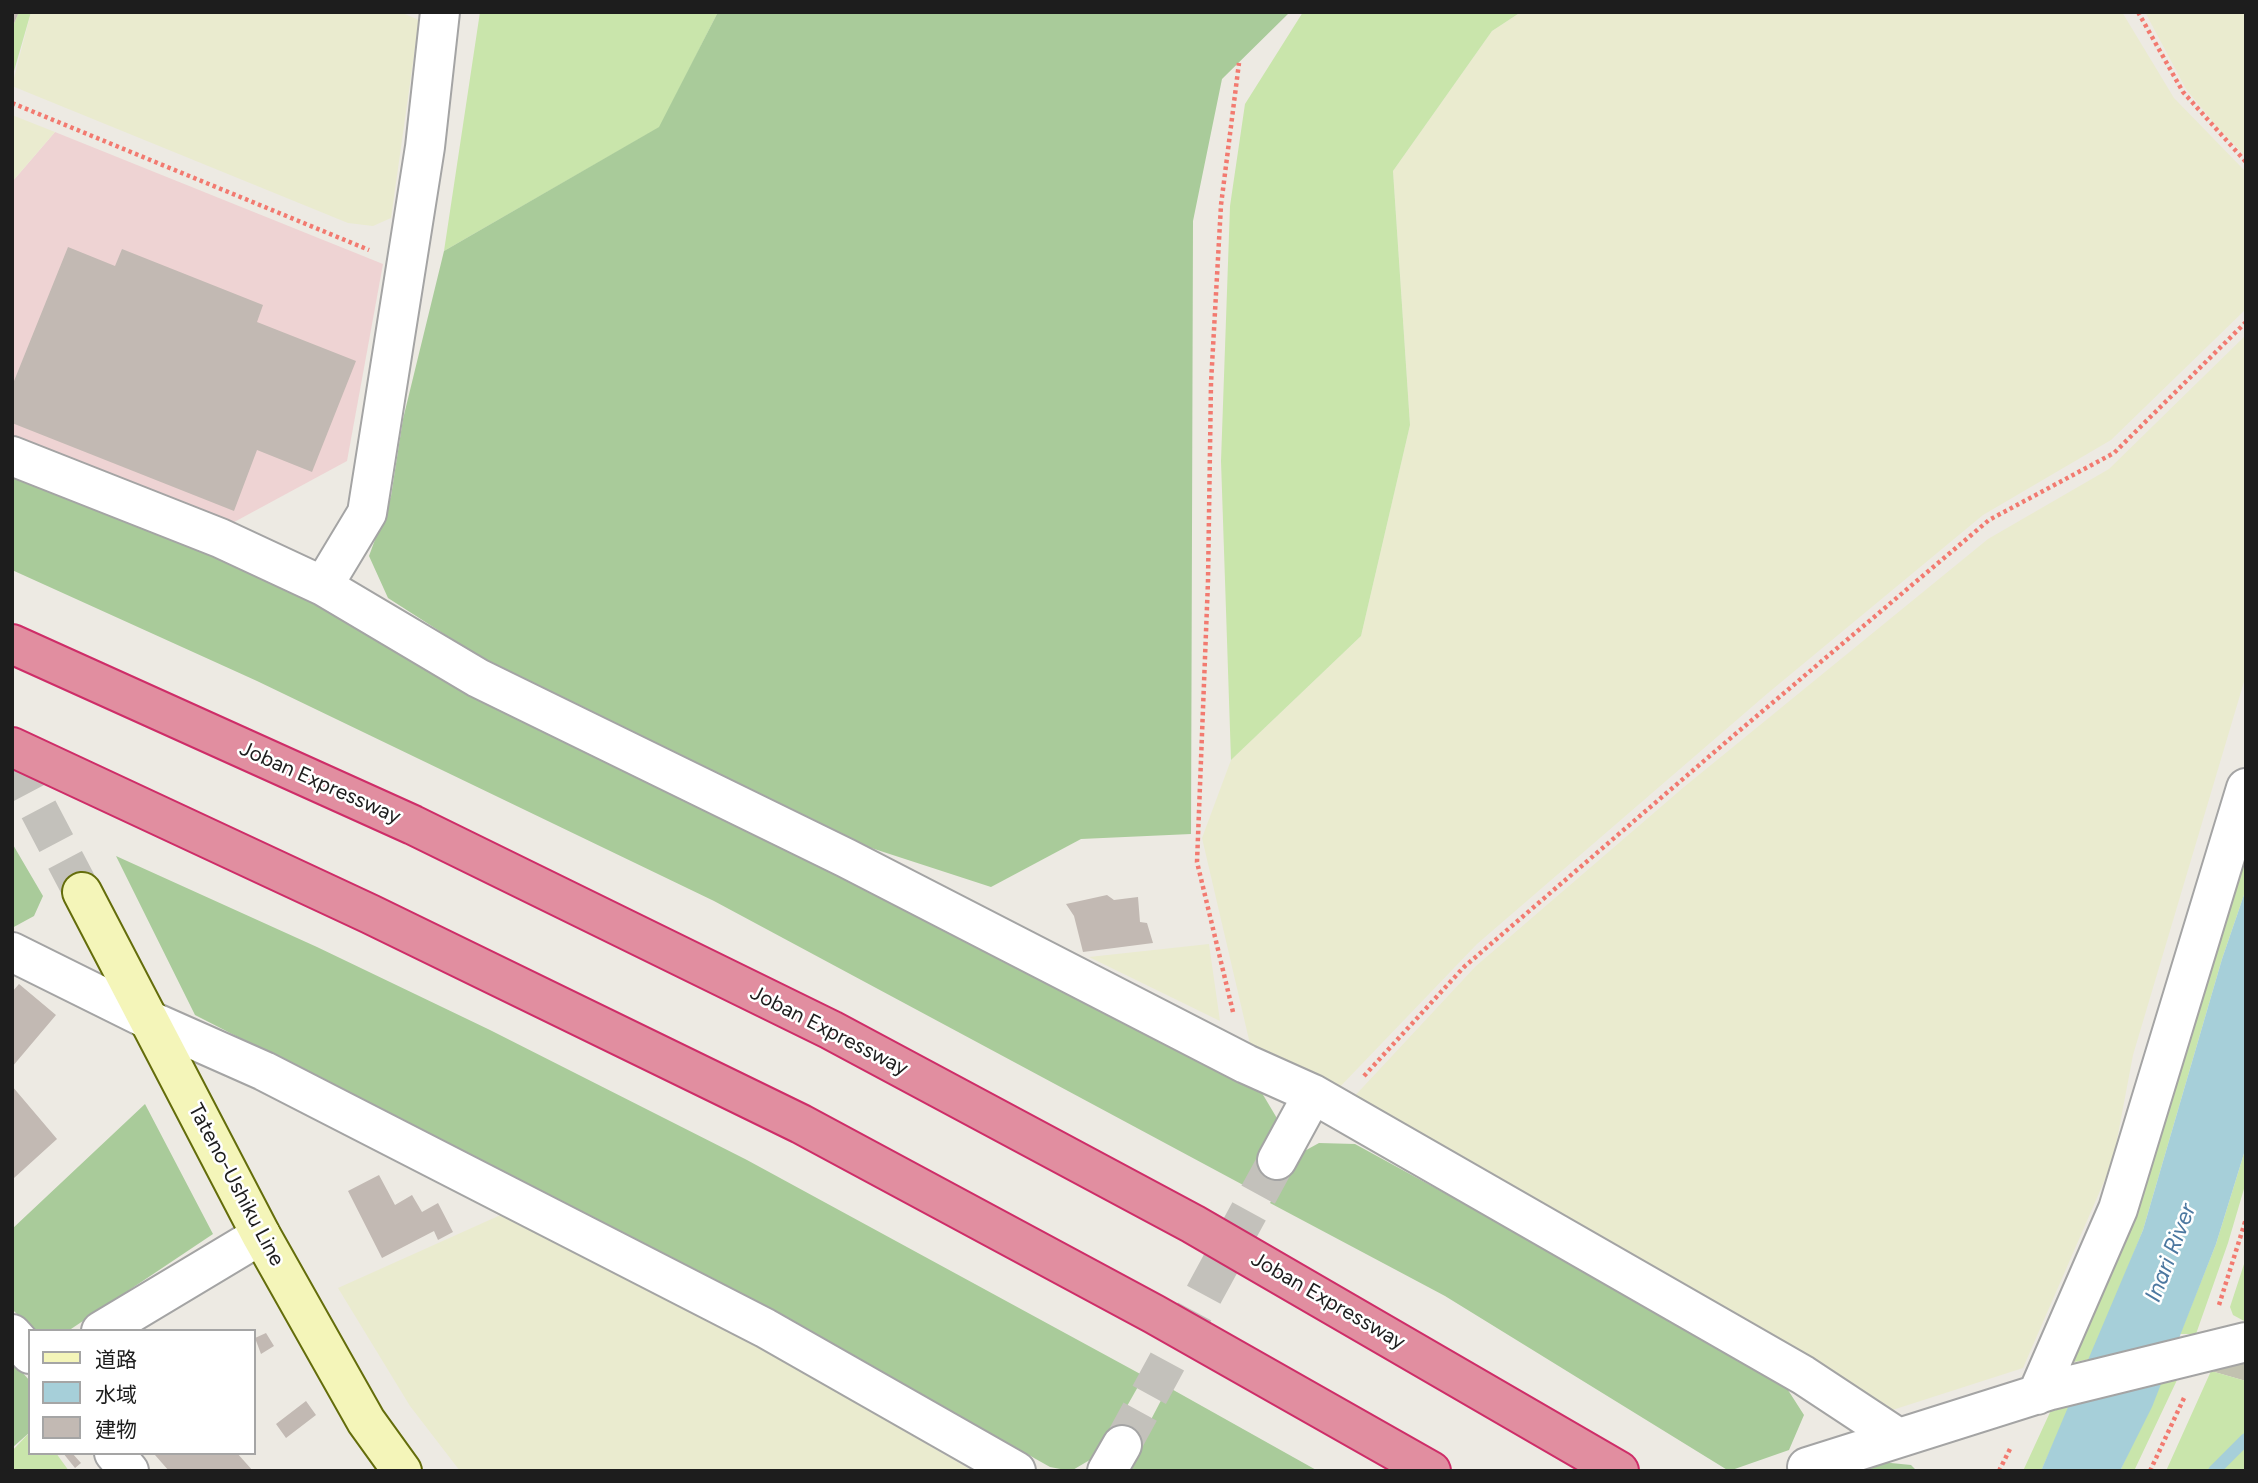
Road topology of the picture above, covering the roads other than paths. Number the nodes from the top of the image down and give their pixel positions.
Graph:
1 (440, 12) edge
2 (12, 456) edge
3 (323, 586) junction
4 (12, 644) edge
5 (12, 747) edge
6 (2246, 788) edge
7 (82, 892) tunnel mouth
8 (12, 952) edge
9 (149, 1020) junction
10 (1324, 1100) junction
11 (1277, 1160) tunnel mouth
12 (261, 1235) junction
13 (104, 1329) edge
14 (12, 1334) edge
15 (2246, 1342) edge
16 (28, 1352) edge
17 (2052, 1391) junction
18 (1897, 1437) junction
19 (116, 1455) edge
20 (1807, 1467) dead end
21 (129, 1471) edge
22 (402, 1471) edge
23 (1016, 1471) edge
24 (1431, 1471) edge
25 (1619, 1471) edge

1 - 3 street
2 - 3 street
3 - 10 street
4 - 25 highway, Joban Expressway
5 - 24 highway
6 - 17 street
7 - 9 main road, Tateno-Ushiku Line
8 - 9 street
9 - 12 main road, Tateno-Ushiku Line
9 - 23 street
10 - 11 street
10 - 18 street
12 - 13 street
12 - 22 main road, Tateno-Ushiku Line
14 - 16 street
15 - 17 street
17 - 18 street
18 - 20 street
19 - 21 street

